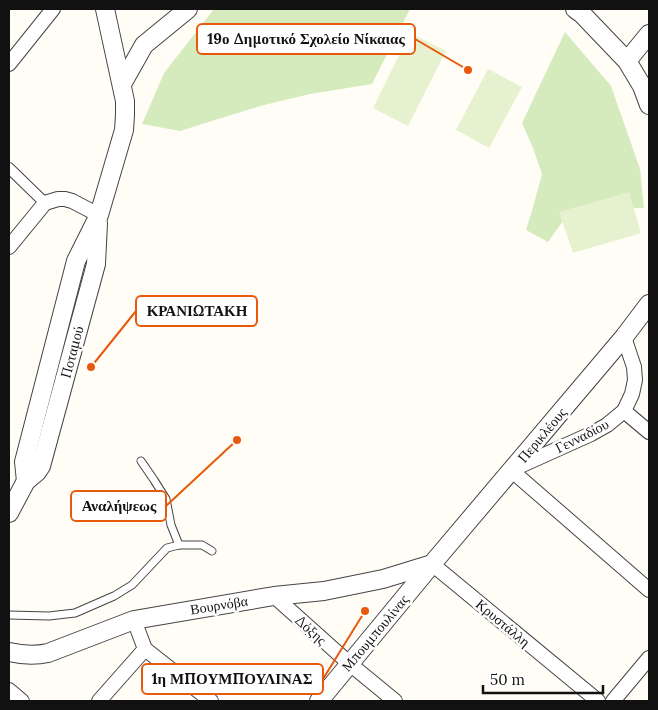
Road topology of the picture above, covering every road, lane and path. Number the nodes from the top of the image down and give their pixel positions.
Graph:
1 (53, 9) edge
2 (105, 9) edge
3 (188, 9) edge
4 (575, 9) edge
5 (649, 34) edge
6 (627, 61) junction
7 (9, 64) edge
8 (122, 84) junction
9 (649, 104) edge
10 (9, 168) edge
11 (45, 202) junction
12 (99, 215) junction
13 (9, 247) edge
14 (649, 304) edge
15 (624, 338) junction
16 (624, 411) junction
17 (649, 432) edge
18 (141, 462) dead end
19 (511, 470) junction
20 (18, 489) edge
21 (9, 514) edge
22 (179, 545) junction
23 (212, 551) dead end
24 (432, 564) junction
25 (649, 590) edge
26 (274, 596) junction
27 (9, 615) edge
28 (134, 620) junction
29 (145, 648) junction
30 (9, 652) edge
31 (649, 658) edge
32 (350, 664) junction
33 (9, 690) edge
34 (22, 701) edge
35 (99, 701) edge
36 (211, 701) edge
37 (319, 701) edge
38 (395, 701) edge
39 (598, 701) edge
40 (613, 701) edge

1 - 7 street
2 - 8 street, Ποταμού
3 - 8 street
4 - 6 street
5 - 6 street
6 - 9 street
8 - 12 street, Ποταμού
10 - 11 street
11 - 12 street
11 - 13 street
12 - 20 street, Ποταμού
14 - 15 street, Περικλέους
15 - 16 street, Γενναδίου
15 - 19 street, Περικλέους
16 - 17 street, Γενναδίου
16 - 19 street, Γενναδίου
18 - 22 lane
19 - 24 street, Περικλέους
19 - 25 street
20 - 21 street, Ποταμού
22 - 23 lane
22 - 27 lane
24 - 26 street, Βουρνόβα
24 - 32 street, Μπουμπουλίνας
24 - 39 street, Κρυστάλλη
26 - 28 street, Βουρνόβα
26 - 32 street, Δόξης
28 - 29 street
28 - 30 street, Βουρνόβα
29 - 35 street
29 - 36 street
31 - 40 street
32 - 37 street, Μπουμπουλίνας
32 - 38 street, Δόξης
33 - 34 street

